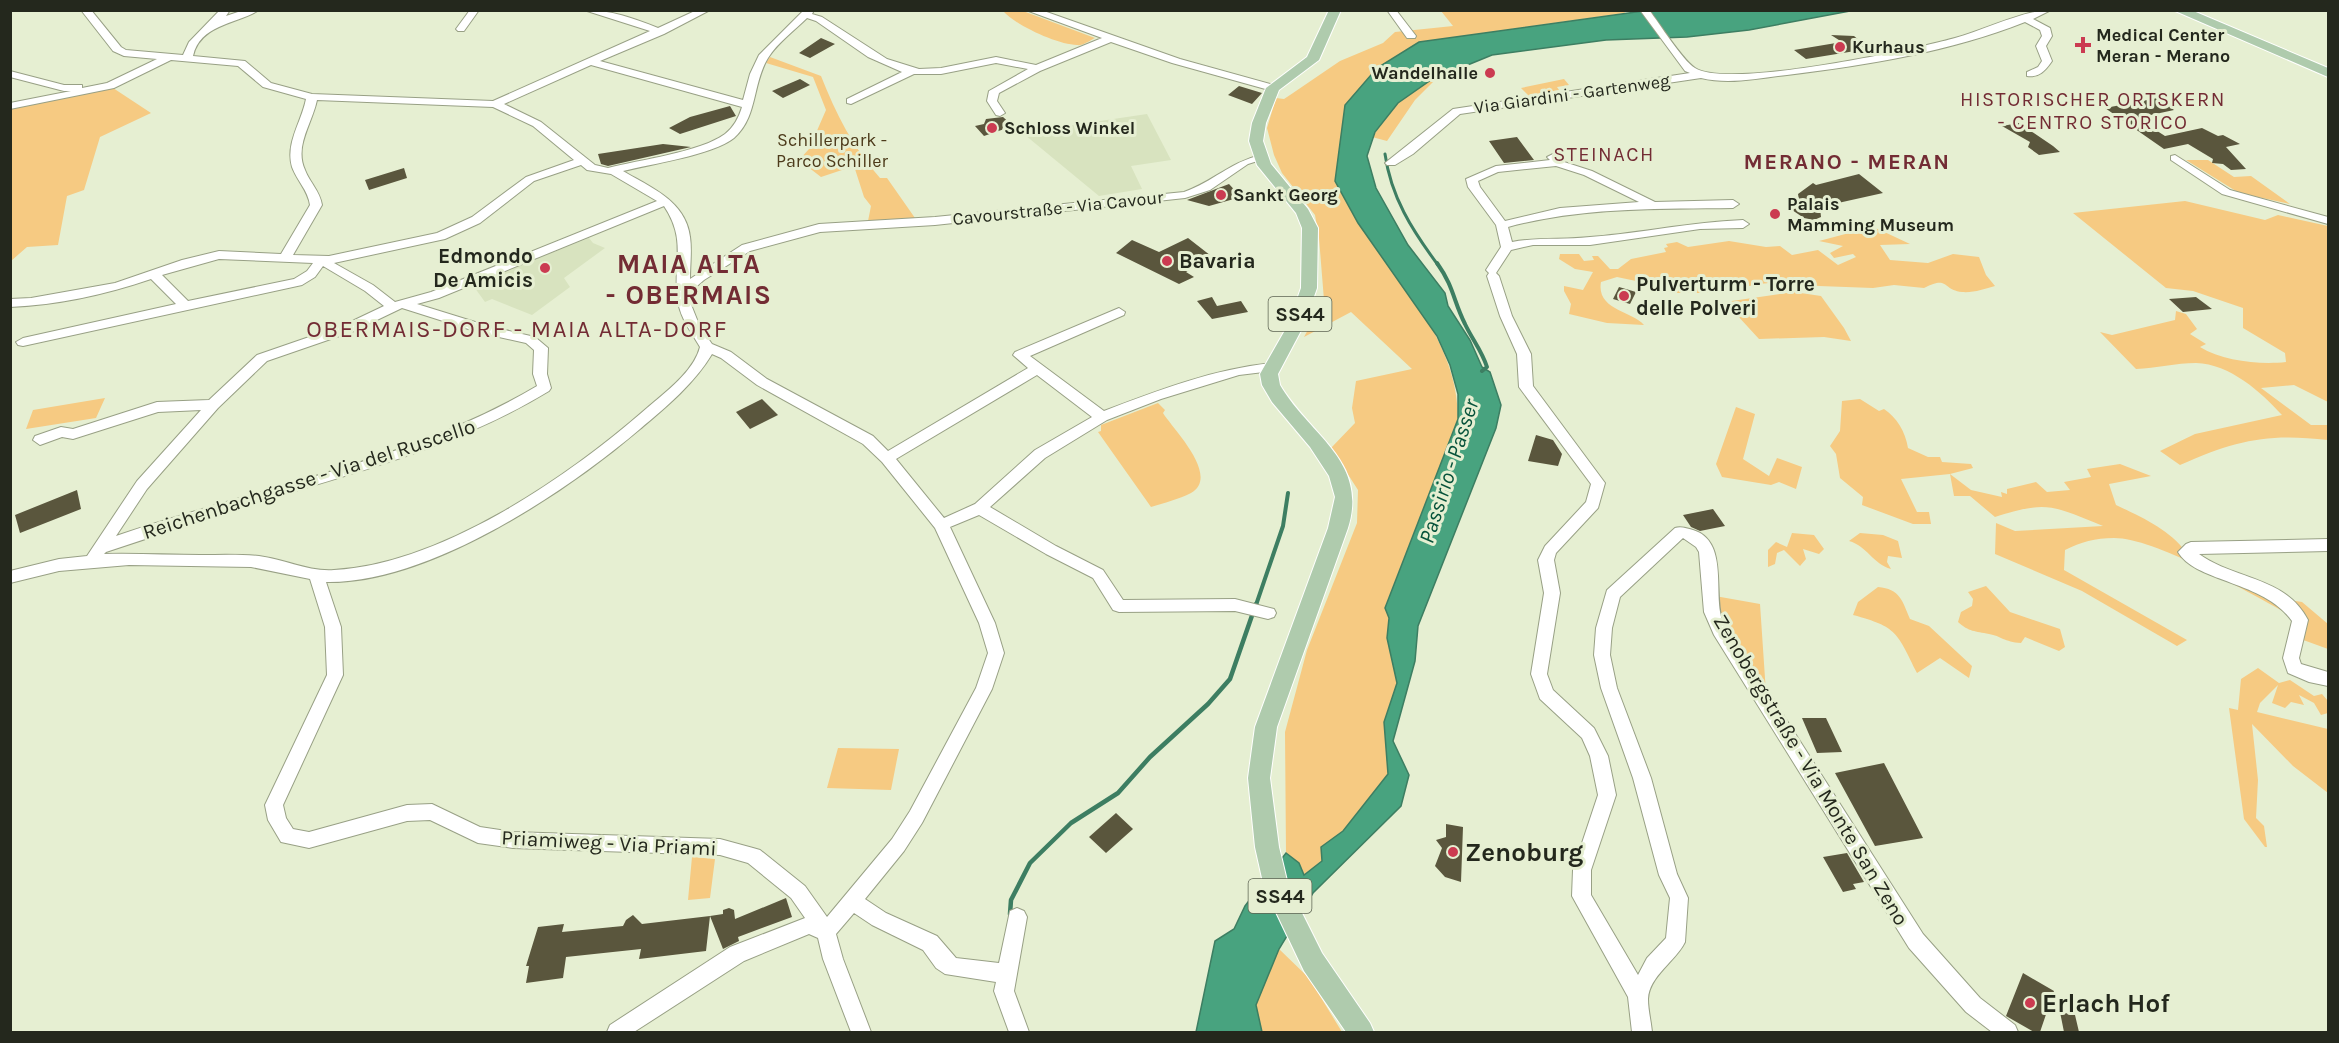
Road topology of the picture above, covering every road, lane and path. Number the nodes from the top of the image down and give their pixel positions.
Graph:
1 (85, 10) edge
2 (255, 10) edge
3 (474, 10) edge
4 (588, 10) edge
5 (706, 10) edge
6 (1030, 10) edge
7 (1335, 10) edge
8 (1391, 10) edge
9 (1644, 10) edge
10 (2046, 10) edge
11 (2179, 10) edge
12 (808, 13) edge
13 (223, 16) edge
14 (2026, 19) junction
15 (461, 29) dead end
16 (661, 32) junction
17 (1411, 36) dead end
18 (1111, 38) junction
19 (168, 57) junction
20 (188, 57) junction
21 (592, 62) junction
22 (1036, 69) junction
23 (913, 71) junction
24 (2328, 73) edge
25 (10, 74) edge
26 (2031, 74) dead end
27 (1699, 75) junction
28 (118, 83) junction
29 (1273, 88) junction
30 (312, 97) junction
31 (851, 101) dead end
32 (495, 104) junction
33 (748, 105) junction
34 (10, 106) edge
35 (1000, 113) dead end
36 (1261, 158) junction
37 (2175, 158) dead end
38 (582, 161) junction
39 (1391, 164) dead end
40 (615, 171) junction
41 (666, 201) junction
42 (1650, 203) junction
43 (1733, 204) dead end
44 (2328, 221) edge
45 (1743, 224) dead end
46 (1502, 225) junction
47 (1507, 247) junction
48 (284, 259) junction
49 (321, 260) junction
50 (153, 273) junction
51 (685, 290) junction
52 (10, 303) edge
53 (185, 306) junction
54 (399, 306) junction
55 (1119, 312) dead end
56 (23, 342) dead end
57 (707, 346) junction
58 (1273, 367) junction
59 (1038, 368) junction
60 (213, 405) junction
61 (1102, 417) junction
62 (40, 440) dead end
63 (887, 458) junction
64 (980, 508) junction
65 (941, 525) junction
66 (2328, 545) edge
67 (103, 546) junction
68 (92, 561) junction
69 (316, 575) junction
70 (10, 577) edge
71 (1268, 613) dead end
72 (2328, 679) edge
73 (853, 901) junction
74 (1017, 917) dead end
75 (826, 932) junction
76 (1009, 972) junction
77 (1638, 995) junction
78 (617, 1032) edge
79 (861, 1032) edge
80 (1019, 1032) edge
81 (1361, 1032) edge
82 (1642, 1032) edge
83 (2008, 1032) edge

1 - 19 street
2 - 13 street
3 - 15 street
4 - 16 street
5 - 16 street
6 - 18 street
7 - 29 main road
8 - 17 street
9 - 27 street
10 - 14 street, Via Giardini - Gartenweg
11 - 24 main road
12 - 23 street
12 - 33 street
13 - 20 street
14 - 26 street
14 - 27 street, Via Giardini - Gartenweg
16 - 21 street
18 - 22 street
18 - 29 street
19 - 20 street
19 - 28 street
20 - 30 street
21 - 32 street
21 - 33 street
22 - 23 street
22 - 35 street
23 - 31 street
25 - 28 street
27 - 39 street, Via Giardini - Gartenweg
28 - 34 street
29 - 36 main road
30 - 32 street
30 - 48 street
32 - 38 street
33 - 40 street
36 - 51 street, Cavourstraße - Via Cavour
36 - 58 main road, SS44
37 - 44 street
38 - 40 street
38 - 49 street
40 - 41 street
41 - 51 street
41 - 54 street
42 - 43 street
42 - 46 street
42 - 46 street
45 - 47 street
46 - 47 street
47 - 77 street
48 - 49 street
48 - 50 street
49 - 53 street
49 - 54 street
50 - 52 street
50 - 53 street
51 - 57 street
53 - 56 street
54 - 60 street
54 - 67 street, Reichenbachgasse - Via del Ruscello
55 - 59 street
57 - 63 street
57 - 69 street
58 - 61 street
58 - 81 main road, SS44
59 - 61 street
59 - 63 street
60 - 62 street
60 - 67 street
61 - 64 street
63 - 65 street
64 - 65 street
64 - 71 street
65 - 73 street
66 - 72 street
67 - 68 street
68 - 69 street
68 - 70 street
69 - 75 street, Priamiweg - Via Priami
73 - 75 street
73 - 76 street
74 - 76 street
75 - 78 street
75 - 79 street
76 - 80 street
77 - 82 street
77 - 83 street, Zenobergstraße - Via Monte San Zeno

